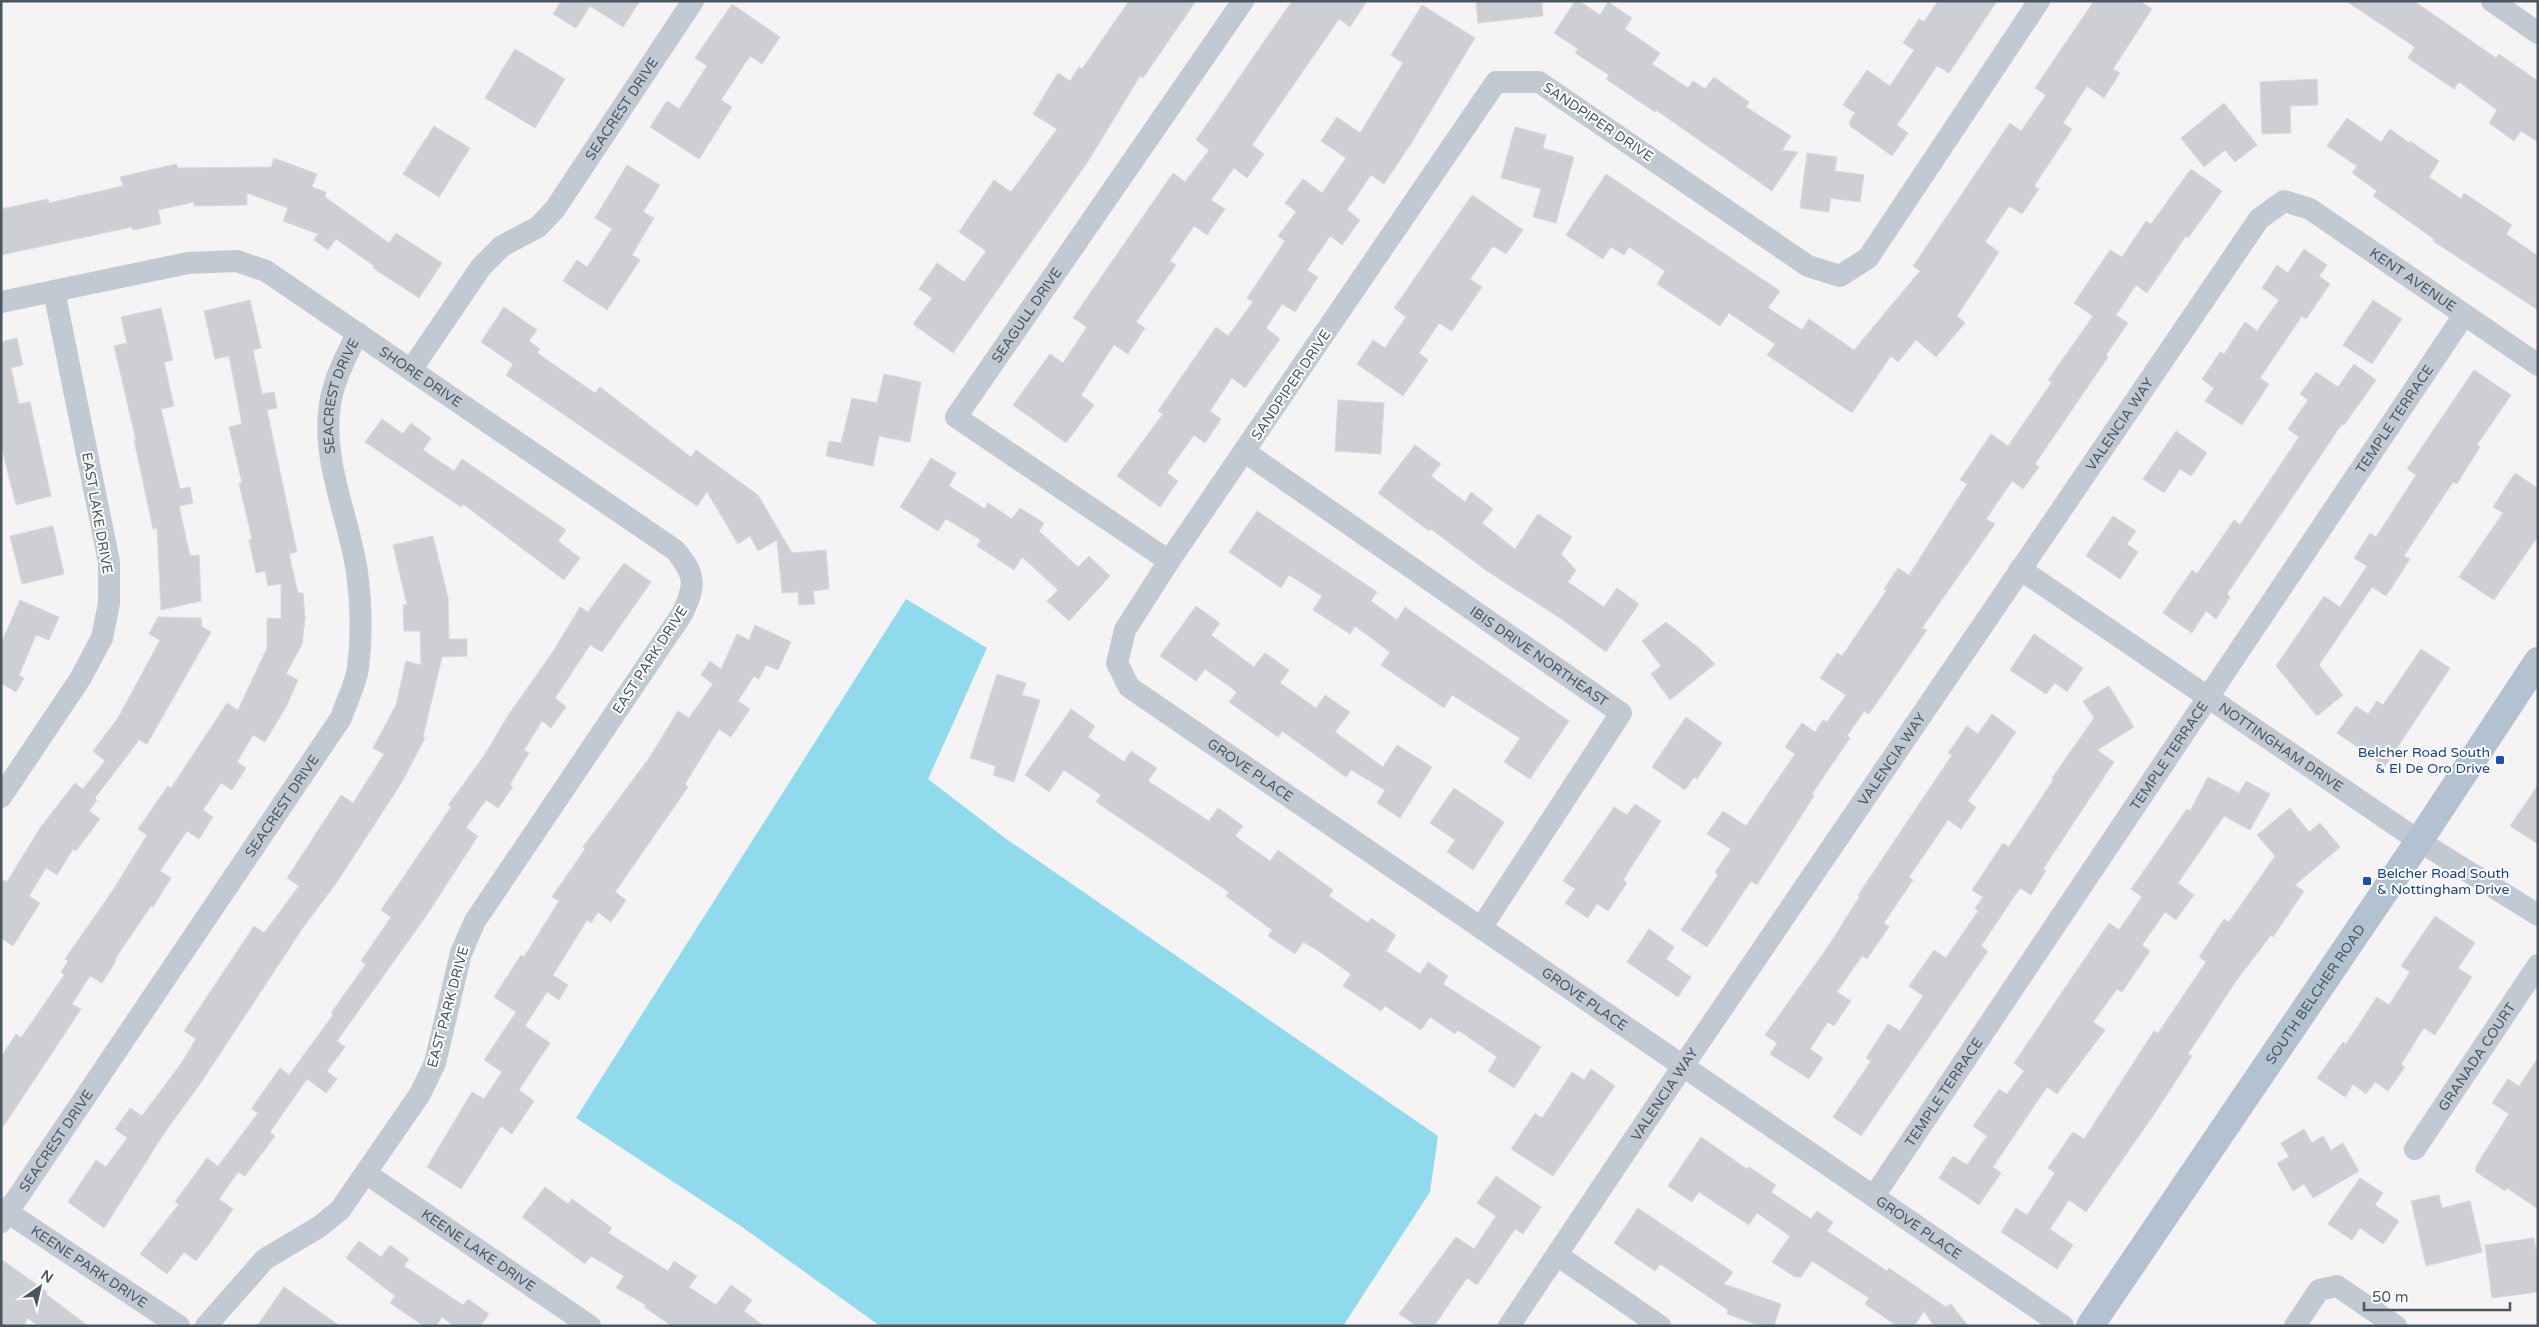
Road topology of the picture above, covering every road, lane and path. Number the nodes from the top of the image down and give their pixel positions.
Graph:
1 (694, 1) edge
2 (1243, 1) edge
3 (2039, 1) edge
4 (2492, 1) edge
5 (2538, 33) edge
6 (2284, 201) joint
7 (54, 291) junction
8 (1, 302) edge
9 (2464, 315) junction
10 (358, 333) junction
11 (2538, 365) edge
12 (411, 370) junction
13 (1245, 452) junction
14 (675, 550) joint
15 (1169, 561) junction
16 (2020, 569) junction
17 (2538, 661) edge
18 (1117, 663) joint
19 (2208, 697) junction
20 (1, 797) edge
21 (2419, 841) junction
22 (2538, 915) edge
23 (1481, 928) junction
24 (2538, 965) edge
25 (1682, 1066) junction
26 (2416, 1149) dead end
27 (367, 1174) junction
28 (1874, 1196) junction
29 (4, 1214) edge
30 (1557, 1255) junction
31 (179, 1326) edge
32 (206, 1326) edge
33 (590, 1326) edge
34 (1509, 1326) edge
35 (1660, 1326) edge
36 (2063, 1326) edge
37 (2090, 1326) edge
38 (2295, 1326) edge
39 (2396, 1326) edge

1 - 12 street, SEACREST DRIVE
2 - 15 street, SEAGULL DRIVE
3 - 13 street, SANDPIPER DRIVE
4 - 5 street
6 - 9 street, KENT AVENUE
6 - 16 street, VALENCIA WAY
7 - 8 street, SHORE DRIVE
7 - 10 street, SHORE DRIVE
7 - 20 street, EAST LAKE DRIVE
9 - 11 street, KENT AVENUE
9 - 19 street, TEMPLE TERRACE
10 - 12 street, SHORE DRIVE
10 - 29 street, SEACREST DRIVE
12 - 14 street, SHORE DRIVE
13 - 15 street, SANDPIPER DRIVE
13 - 23 street, IBIS DRIVE NORTHEAST
14 - 27 street, EAST PARK DRIVE
15 - 18 street, SANDPIPER DRIVE
16 - 19 street, NOTTINGHAM DRIVE
16 - 25 street, VALENCIA WAY
17 - 21 main road, SOUTH BELCHER ROAD
18 - 23 street, GROVE PLACE
19 - 21 street, NOTTINGHAM DRIVE
19 - 28 street, TEMPLE TERRACE
21 - 22 street, NOTTINGHAM DRIVE
21 - 37 main road, SOUTH BELCHER ROAD
23 - 25 street, GROVE PLACE
24 - 26 street, GRANADA COURT
25 - 28 street, GROVE PLACE
25 - 30 street, VALENCIA WAY
27 - 32 street, EAST PARK DRIVE
27 - 33 street, KEENE LAKE DRIVE
28 - 36 street, GROVE PLACE
29 - 31 street, KEENE PARK DRIVE
30 - 34 street, VALENCIA WAY
30 - 35 street
38 - 39 street

